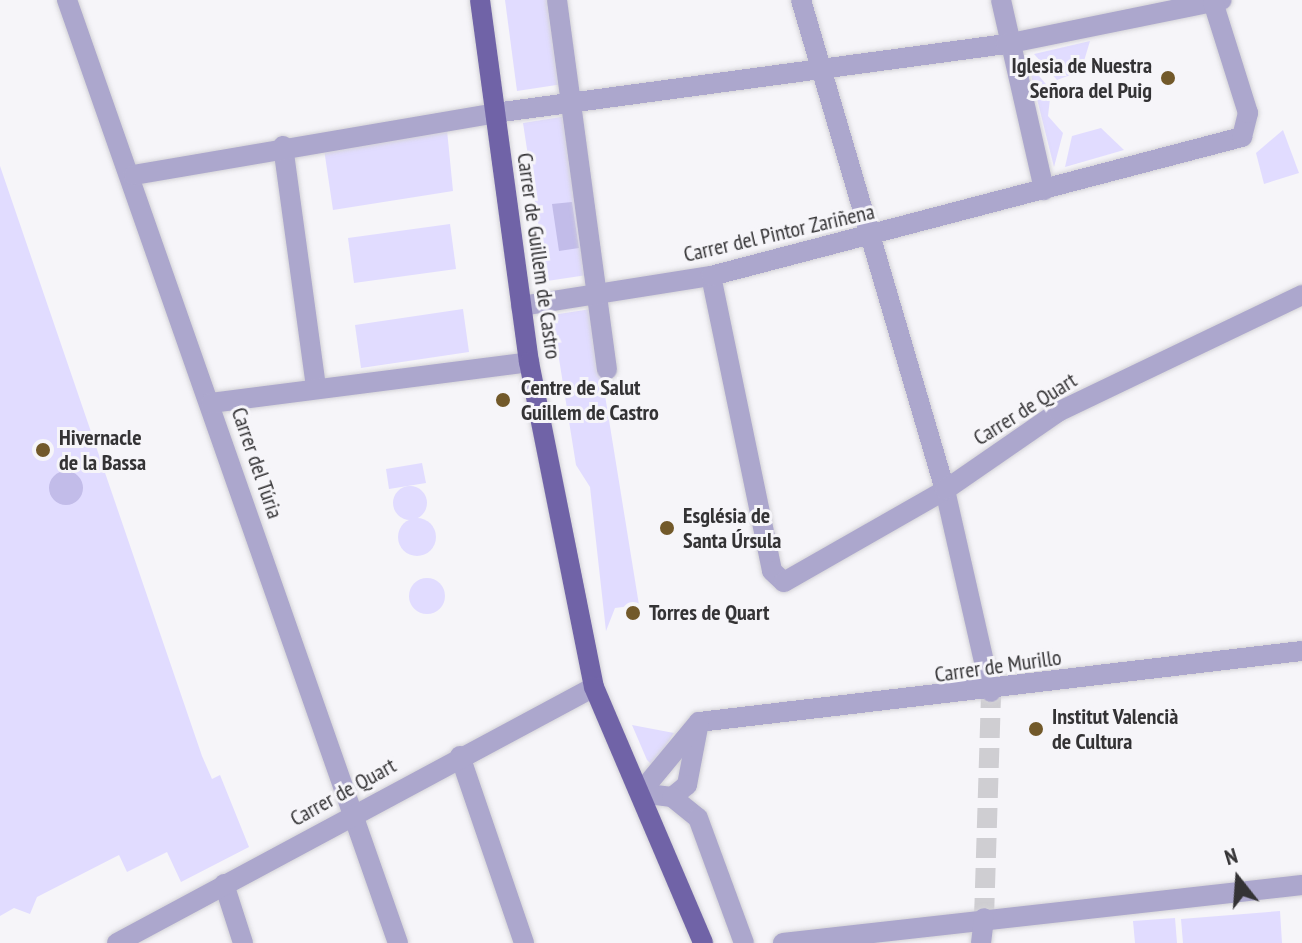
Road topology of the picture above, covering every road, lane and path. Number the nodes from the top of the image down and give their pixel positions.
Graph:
1 (67, 0) edge
2 (480, 0) edge
3 (557, 0) edge
4 (801, 0) edge
5 (1001, 0) edge
6 (1217, 1) edge
7 (1006, 44) junction
8 (820, 69) junction
9 (572, 102) junction
10 (495, 113) junction
11 (283, 146) junction
12 (134, 175) junction
13 (1044, 190) junction
14 (869, 237) junction
15 (711, 276) junction
16 (596, 293) junction
17 (1302, 295) edge
18 (521, 306) junction
19 (529, 362) junction
20 (607, 370) dead end
21 (316, 387) junction
22 (211, 403) junction
23 (945, 490) junction
24 (1302, 651) edge
25 (594, 687) junction
26 (991, 692) junction
27 (699, 722) junction
28 (460, 756) junction
29 (640, 793) junction
30 (672, 797) junction
31 (353, 813) junction
32 (224, 884) junction
33 (1302, 885) edge
34 (984, 918) junction
35 (117, 943) edge
36 (243, 943) edge
37 (398, 943) edge
38 (524, 943) edge
39 (703, 943) edge
40 (744, 943) edge
41 (783, 943) edge
42 (981, 943) edge

1 - 12 street, Carrer del Túria
2 - 10 main road, Carrer de Guillem de Castro
3 - 9 street
4 - 8 street
5 - 7 street
6 - 7 street
6 - 13 street, Carrer del Pintor Zariñena
7 - 8 street
7 - 13 street
8 - 9 street
8 - 14 street
9 - 10 street
9 - 16 street
10 - 11 street
10 - 18 main road, Carrer de Guillem de Castro
11 - 12 street
11 - 21 street
12 - 22 street, Carrer del Túria
13 - 14 street, Carrer del Pintor Zariñena
14 - 15 street, Carrer del Pintor Zariñena
14 - 23 street
15 - 16 street, Carrer del Pintor Zariñena
15 - 23 street, Carrer de Quart
16 - 18 street, Carrer del Pintor Zariñena
16 - 20 street
17 - 23 street, Carrer de Quart
18 - 19 main road, Carrer de Guillem de Castro
19 - 21 street
19 - 25 main road, Carrer de Guillem de Castro
21 - 22 street
22 - 31 street, Carrer del Túria
23 - 26 street
24 - 26 street, Carrer de Murillo
25 - 28 street, Carrer de Quart
25 - 29 main road, Carrer de Guillem de Castro
26 - 27 street, Carrer de Murillo
27 - 29 street
27 - 30 street
28 - 31 street, Carrer de Quart
28 - 38 street
29 - 30 street
29 - 39 main road, Carrer de Guillem de Castro
30 - 40 street
31 - 32 street, Carrer de Quart
31 - 37 street, Carrer del Túria
32 - 35 street, Carrer de Quart
32 - 36 street
33 - 34 street
34 - 41 street
34 - 42 street

